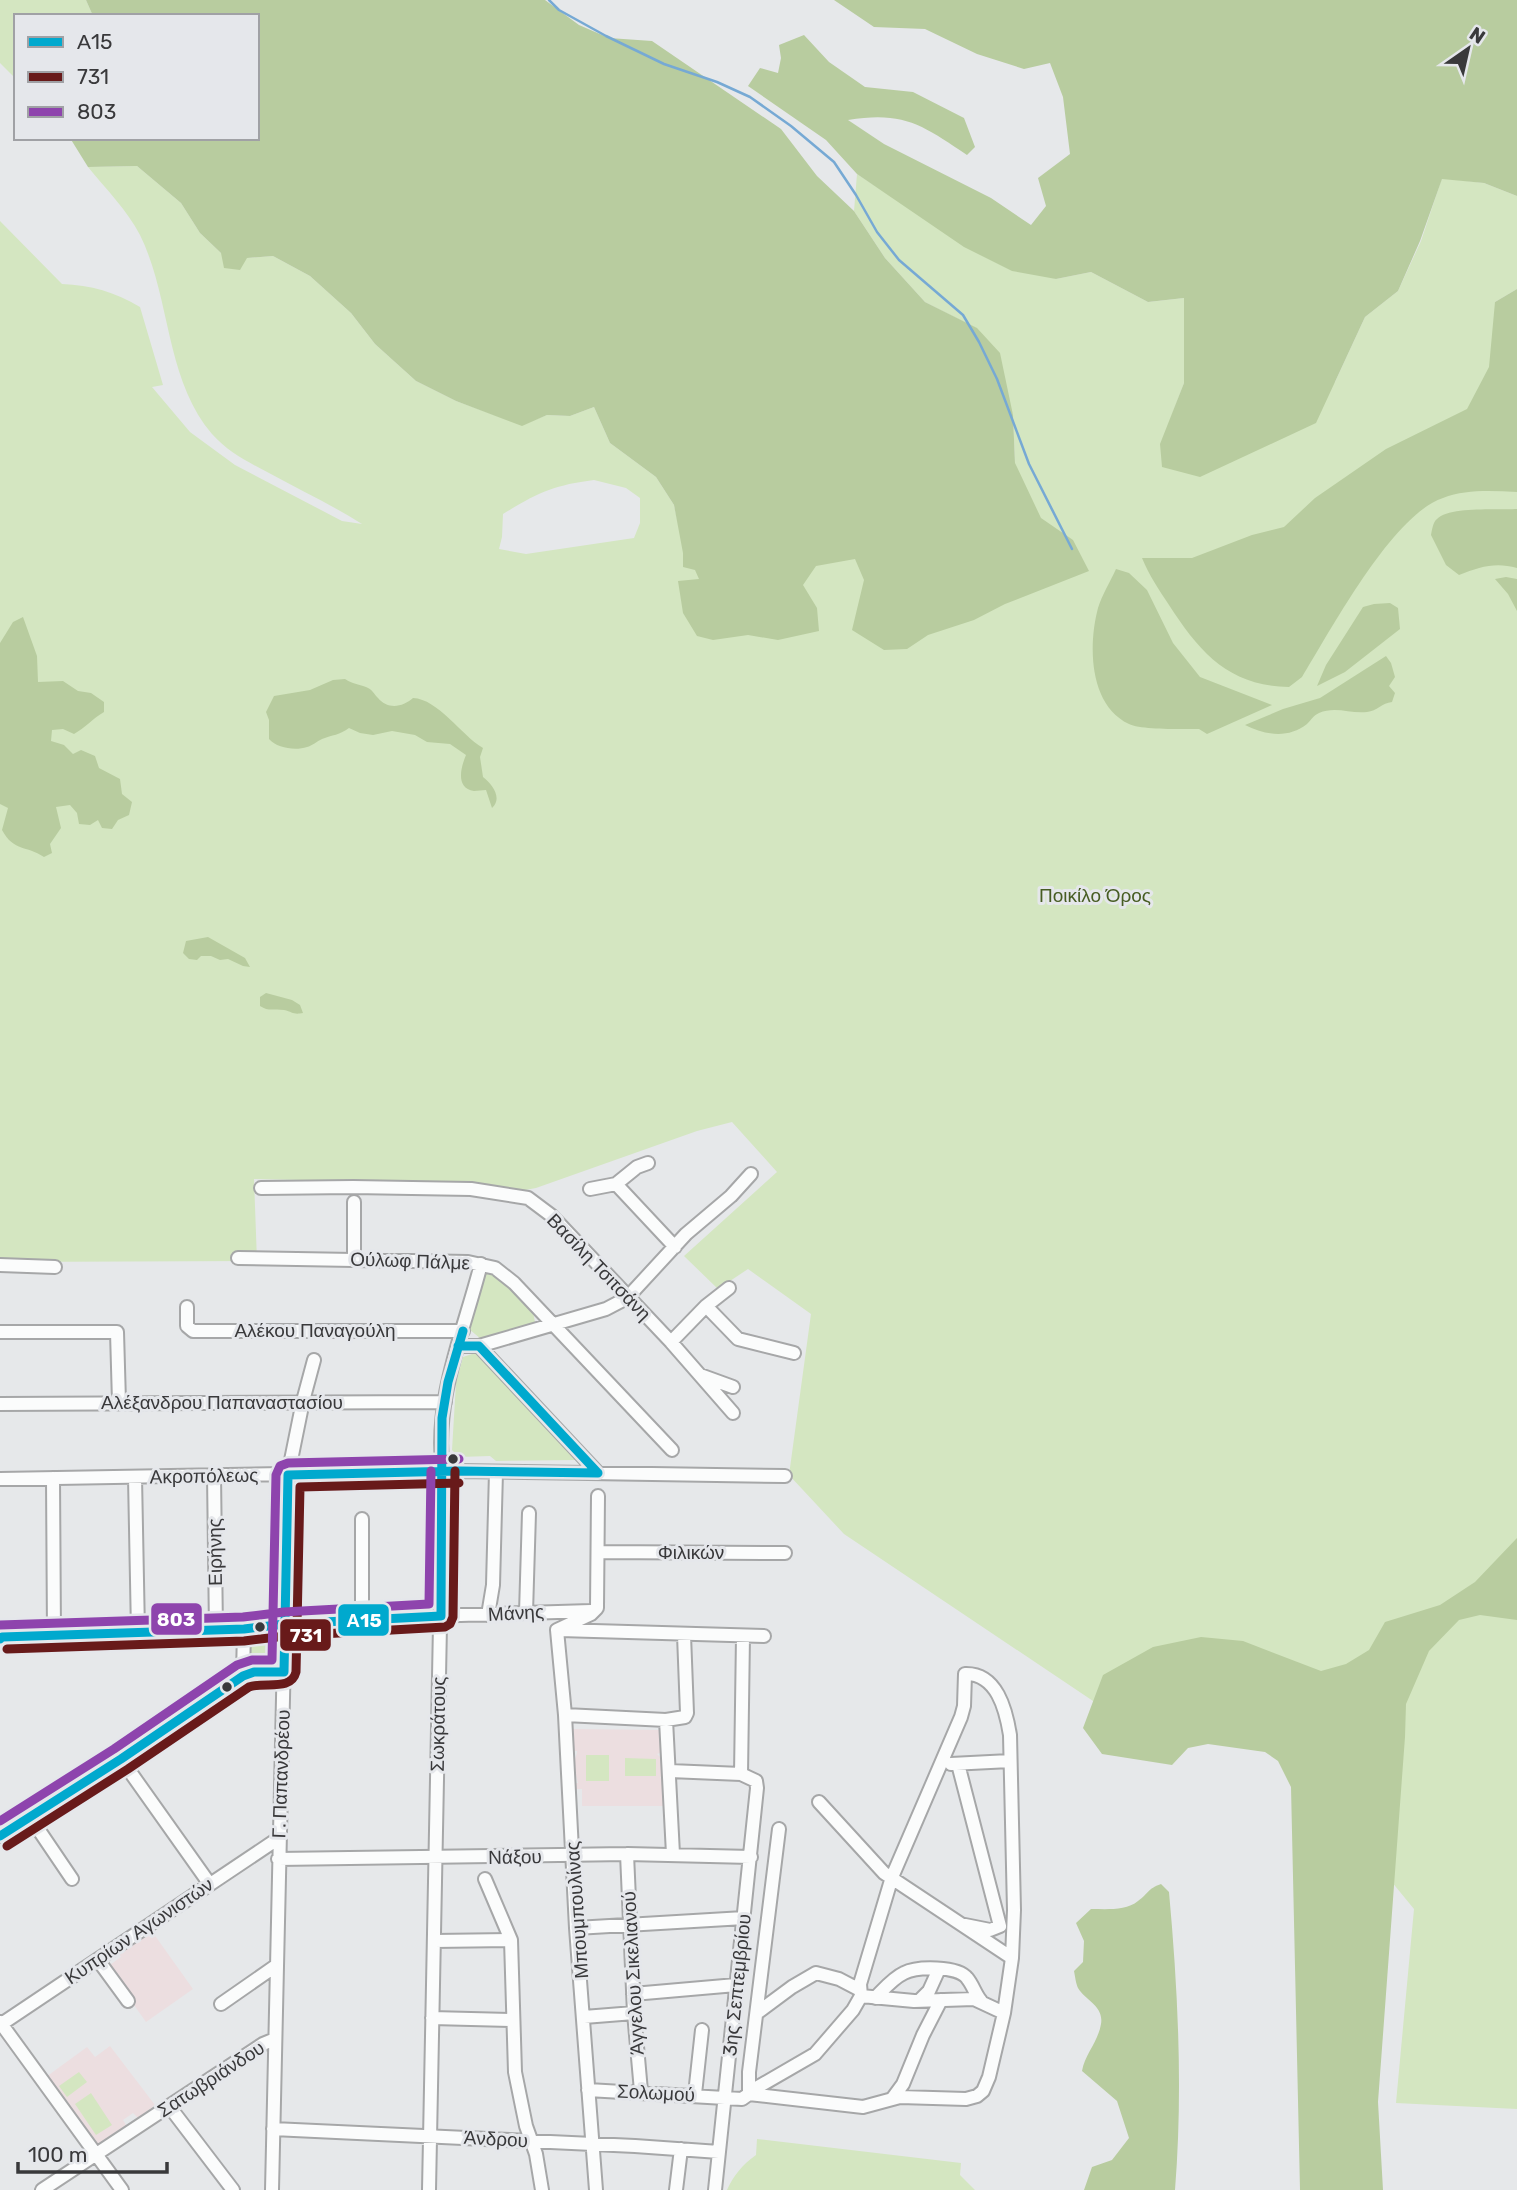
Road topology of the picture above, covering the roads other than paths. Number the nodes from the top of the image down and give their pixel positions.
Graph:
1 (648, 1163) dead end
2 (751, 1174) dead end
3 (616, 1184) junction
4 (261, 1188) dead end
5 (590, 1189) dead end
6 (354, 1202) dead end
7 (675, 1247) junction
8 (238, 1258) dead end
9 (354, 1259) junction
10 (481, 1264) junction
11 (0, 1265) edge
12 (55, 1267) dead end
13 (729, 1288) dead end
14 (627, 1298) junction
15 (187, 1307) dead end
16 (706, 1307) junction
17 (552, 1323) junction
18 (463, 1331) junction
19 (0, 1332) edge
20 (671, 1342) junction
21 (458, 1346) junction
22 (479, 1346) junction
23 (794, 1353) dead end
24 (314, 1360) dead end
25 (699, 1375) junction
26 (733, 1387) dead end
27 (303, 1401) junction
28 (119, 1402) junction
29 (445, 1402) junction
30 (0, 1404) edge
31 (733, 1413) dead end
32 (672, 1450) dead end
33 (443, 1471) junction
34 (496, 1472) junction
35 (598, 1473) junction
36 (214, 1475) junction
37 (288, 1475) junction
38 (785, 1476) dead end
39 (135, 1477) junction
40 (53, 1478) junction
41 (0, 1479) edge
42 (598, 1496) dead end
43 (529, 1513) dead end
44 (362, 1519) dead end
45 (598, 1552) junction
46 (785, 1553) dead end
47 (595, 1611) junction
48 (555, 1612) junction
49 (526, 1613) junction
50 (488, 1615) junction
51 (441, 1616) junction
52 (362, 1619) junction
53 (285, 1624) junction
54 (244, 1629) junction
55 (216, 1630) junction
56 (557, 1630) junction
57 (138, 1632) junction
58 (54, 1634) junction
59 (684, 1635) junction
60 (743, 1636) junction
61 (764, 1636) dead end
62 (1, 1638) edge
63 (284, 1672) junction
64 (243, 1676) junction
65 (565, 1715) junction
66 (666, 1720) junction
67 (121, 1759) junction
68 (1010, 1761) junction
69 (940, 1763) junction
70 (958, 1764) junction
71 (670, 1771) junction
72 (741, 1774) junction
73 (818, 1802) dead end
74 (30, 1817) junction
75 (779, 1829) dead end
76 (0, 1836) edge
77 (279, 1838) junction
78 (627, 1854) junction
79 (673, 1854) junction
80 (573, 1855) junction
81 (435, 1857) junction
82 (751, 1857) junction
83 (278, 1859) junction
84 (892, 1877) junction
85 (72, 1879) dead end
86 (485, 1879) dead end
87 (209, 1883) junction
88 (744, 1918) junction
89 (958, 1923) junction
90 (629, 1924) junction
91 (576, 1928) junction
92 (511, 1940) junction
93 (434, 1941) junction
94 (1012, 1958) junction
95 (98, 1960) junction
96 (276, 1965) junction
97 (939, 1969) junction
98 (736, 1985) junction
99 (861, 1993) junction
100 (634, 1994) junction
101 (875, 1998) junction
102 (941, 2000) junction
103 (128, 2001) dead end
104 (919, 2001) junction
105 (982, 2002) junction
106 (221, 2004) dead end
107 (634, 2013) junction
108 (757, 2013) junction
109 (1004, 2013) junction
110 (584, 2017) junction
111 (432, 2018) junction
112 (513, 2020) junction
113 (1, 2024) edge
114 (702, 2030) dead end
115 (275, 2039) junction
116 (588, 2090) junction
117 (641, 2091) junction
118 (695, 2094) junction
119 (750, 2094) junction
120 (724, 2096) junction
121 (892, 2099) junction
122 (169, 2106) junction
123 (274, 2129) junction
124 (430, 2135) junction
125 (531, 2141) junction
126 (591, 2144) junction
127 (681, 2149) junction
128 (719, 2152) junction
129 (95, 2155) junction
130 (42, 2190) edge
131 (122, 2190) edge
132 (233, 2190) edge
133 (272, 2190) edge
134 (429, 2190) edge
135 (542, 2190) edge
136 (596, 2190) edge
137 (676, 2190) edge
138 (715, 2190) edge

1 - 3 street
2 - 7 street
3 - 5 street
3 - 7 street
4 - 14 street, Βασίλη Τσιτσάνη
6 - 9 street
7 - 14 street
8 - 9 street, Ούλωφ Πάλμε
9 - 10 street, Ούλωφ Πάλμε
10 - 17 street, Ούλωφ Πάλμε
10 - 18 street, Σωκράτους
11 - 12 street
13 - 16 street
14 - 17 street
14 - 20 street, Βασίλη Τσιτσάνη
15 - 18 street, Αλέκου Παναγούλη
16 - 20 street
16 - 23 street
17 - 22 street
17 - 32 street, Ούλωφ Πάλμε
18 - 21 street, Σωκράτους
19 - 28 street
20 - 25 street, Βασίλη Τσιτσάνη
21 - 22 street
21 - 29 street, Σωκράτους
22 - 35 street
24 - 27 street, Γ. Παπανδρέου
25 - 26 street
25 - 31 street, Βασίλη Τσιτσάνη
27 - 28 street, Αλέξανδρου Παπαναστασίου
27 - 29 street, Αλέξανδρου Παπαναστασίου
27 - 37 street, Γ. Παπανδρέου
28 - 30 street, Αλέξανδρου Παπαναστασίου
29 - 33 street, Σωκράτους
33 - 34 street, Ακροπόλεως
33 - 37 street, Ακροπόλεως
33 - 51 street, Σωκράτους
34 - 35 street, Ακροπόλεως
34 - 50 street
35 - 38 street, Ακροπόλεως
36 - 37 street, Ακροπόλεως
36 - 39 street, Ακροπόλεως
36 - 55 street, Ειρήνης
37 - 53 street, Γ. Παπανδρέου
39 - 40 street, Ακροπόλεως
39 - 57 street
40 - 41 street, Ακροπόλεως
40 - 58 street
42 - 45 street
43 - 49 street
44 - 52 street
45 - 46 street, Φιλικών
45 - 47 street
47 - 48 street
47 - 56 street
48 - 49 street, Μάνης
48 - 56 street, Μάνης
49 - 50 street, Μάνης
50 - 51 street, Μάνης
51 - 52 street, Μάνης
51 - 81 street, Σωκράτους
52 - 53 street, Μάνης
53 - 54 street, Μάνης
53 - 63 street, Γ. Παπανδρέου
54 - 55 street, Μάνης
54 - 64 street
55 - 57 street, Μάνης
56 - 59 street, Μάνης
56 - 65 street, Μπουμπουλίνας
57 - 58 street, Μάνης
58 - 62 street, Μάνης
59 - 60 street, Μάνης
59 - 66 street
60 - 61 street, Μάνης
60 - 72 street
63 - 64 street
63 - 77 street, Γ. Παπανδρέου
64 - 67 street
65 - 66 street
65 - 80 street, Μπουμπουλίνας
66 - 71 street
67 - 74 street
67 - 87 street
68 - 69 street
68 - 70 street
68 - 94 street
69 - 70 street
69 - 84 street
70 - 89 street
71 - 72 street
71 - 79 street
72 - 82 street, 3ης Σεπτεμβρίου
73 - 84 street
74 - 76 street
74 - 85 street
75 - 108 street
77 - 83 street, Γ. Παπανδρέου
77 - 87 street, Κυπρίων Αγωνιστών
78 - 79 street, Νάξου
78 - 80 street, Νάξου
78 - 90 street, Άγγελου Σικελιανού
79 - 82 street, Νάξου
80 - 81 street, Νάξου
80 - 91 street, Μπουμπουλίνας
81 - 83 street, Νάξου
81 - 93 street, Σωκράτους
82 - 88 street, 3ης Σεπτεμβρίου
83 - 96 street, Γ. Παπανδρέου
84 - 89 street
84 - 99 street
86 - 92 street
87 - 95 street, Κυπρίων Αγωνιστών
88 - 90 street
88 - 98 street, 3ης Σεπτεμβρίου
89 - 94 street
90 - 91 street
90 - 100 street, Άγγελου Σικελιανού
91 - 110 street, Μπουμπουλίνας
92 - 93 street
92 - 112 street
93 - 111 street, Σωκράτους
94 - 109 street
95 - 103 street
95 - 113 street, Κυπρίων Αγωνιστών
96 - 106 street
96 - 115 street, Γ. Παπανδρέου
97 - 101 street
97 - 104 street
97 - 105 street
98 - 100 street
98 - 120 street, 3ης Σεπτεμβρίου
99 - 101 street
99 - 108 street
99 - 119 street
100 - 107 street, Άγγελου Σικελιανού
101 - 104 street
102 - 104 street
102 - 105 street
102 - 121 street
105 - 109 street
107 - 110 street
107 - 117 street, Άγγελου Σικελιανού
108 - 119 street
109 - 121 street, Σολωμού
110 - 116 street, Μπουμπουλίνας
111 - 112 street
111 - 124 street, Σωκράτους
112 - 125 street
113 - 129 street
114 - 118 street
115 - 122 street, Σατωβριάνδου
115 - 123 street, Γ. Παπανδρέου
116 - 117 street, Σολωμού
116 - 126 street, Μπουμπουλίνας
117 - 118 street, Σολωμού
118 - 120 street, Σολωμού
119 - 120 street, Σολωμού
119 - 121 street, Σολωμού
120 - 128 street, 3ης Σεπτεμβρίου
122 - 129 street, Σατωβριάνδου
122 - 132 street
123 - 124 street, Άνδρου
123 - 133 street, Γ. Παπανδρέου
124 - 125 street, Άνδρου
124 - 134 street, Σωκράτους
125 - 126 street, Άνδρου
125 - 135 street
126 - 127 street, Άνδρου
126 - 136 street, Μπουμπουλίνας
127 - 128 street, Άνδρου
127 - 137 street
128 - 138 street, 3ης Σεπτεμβρίου
129 - 130 street, Σατωβριάνδου
129 - 131 street

